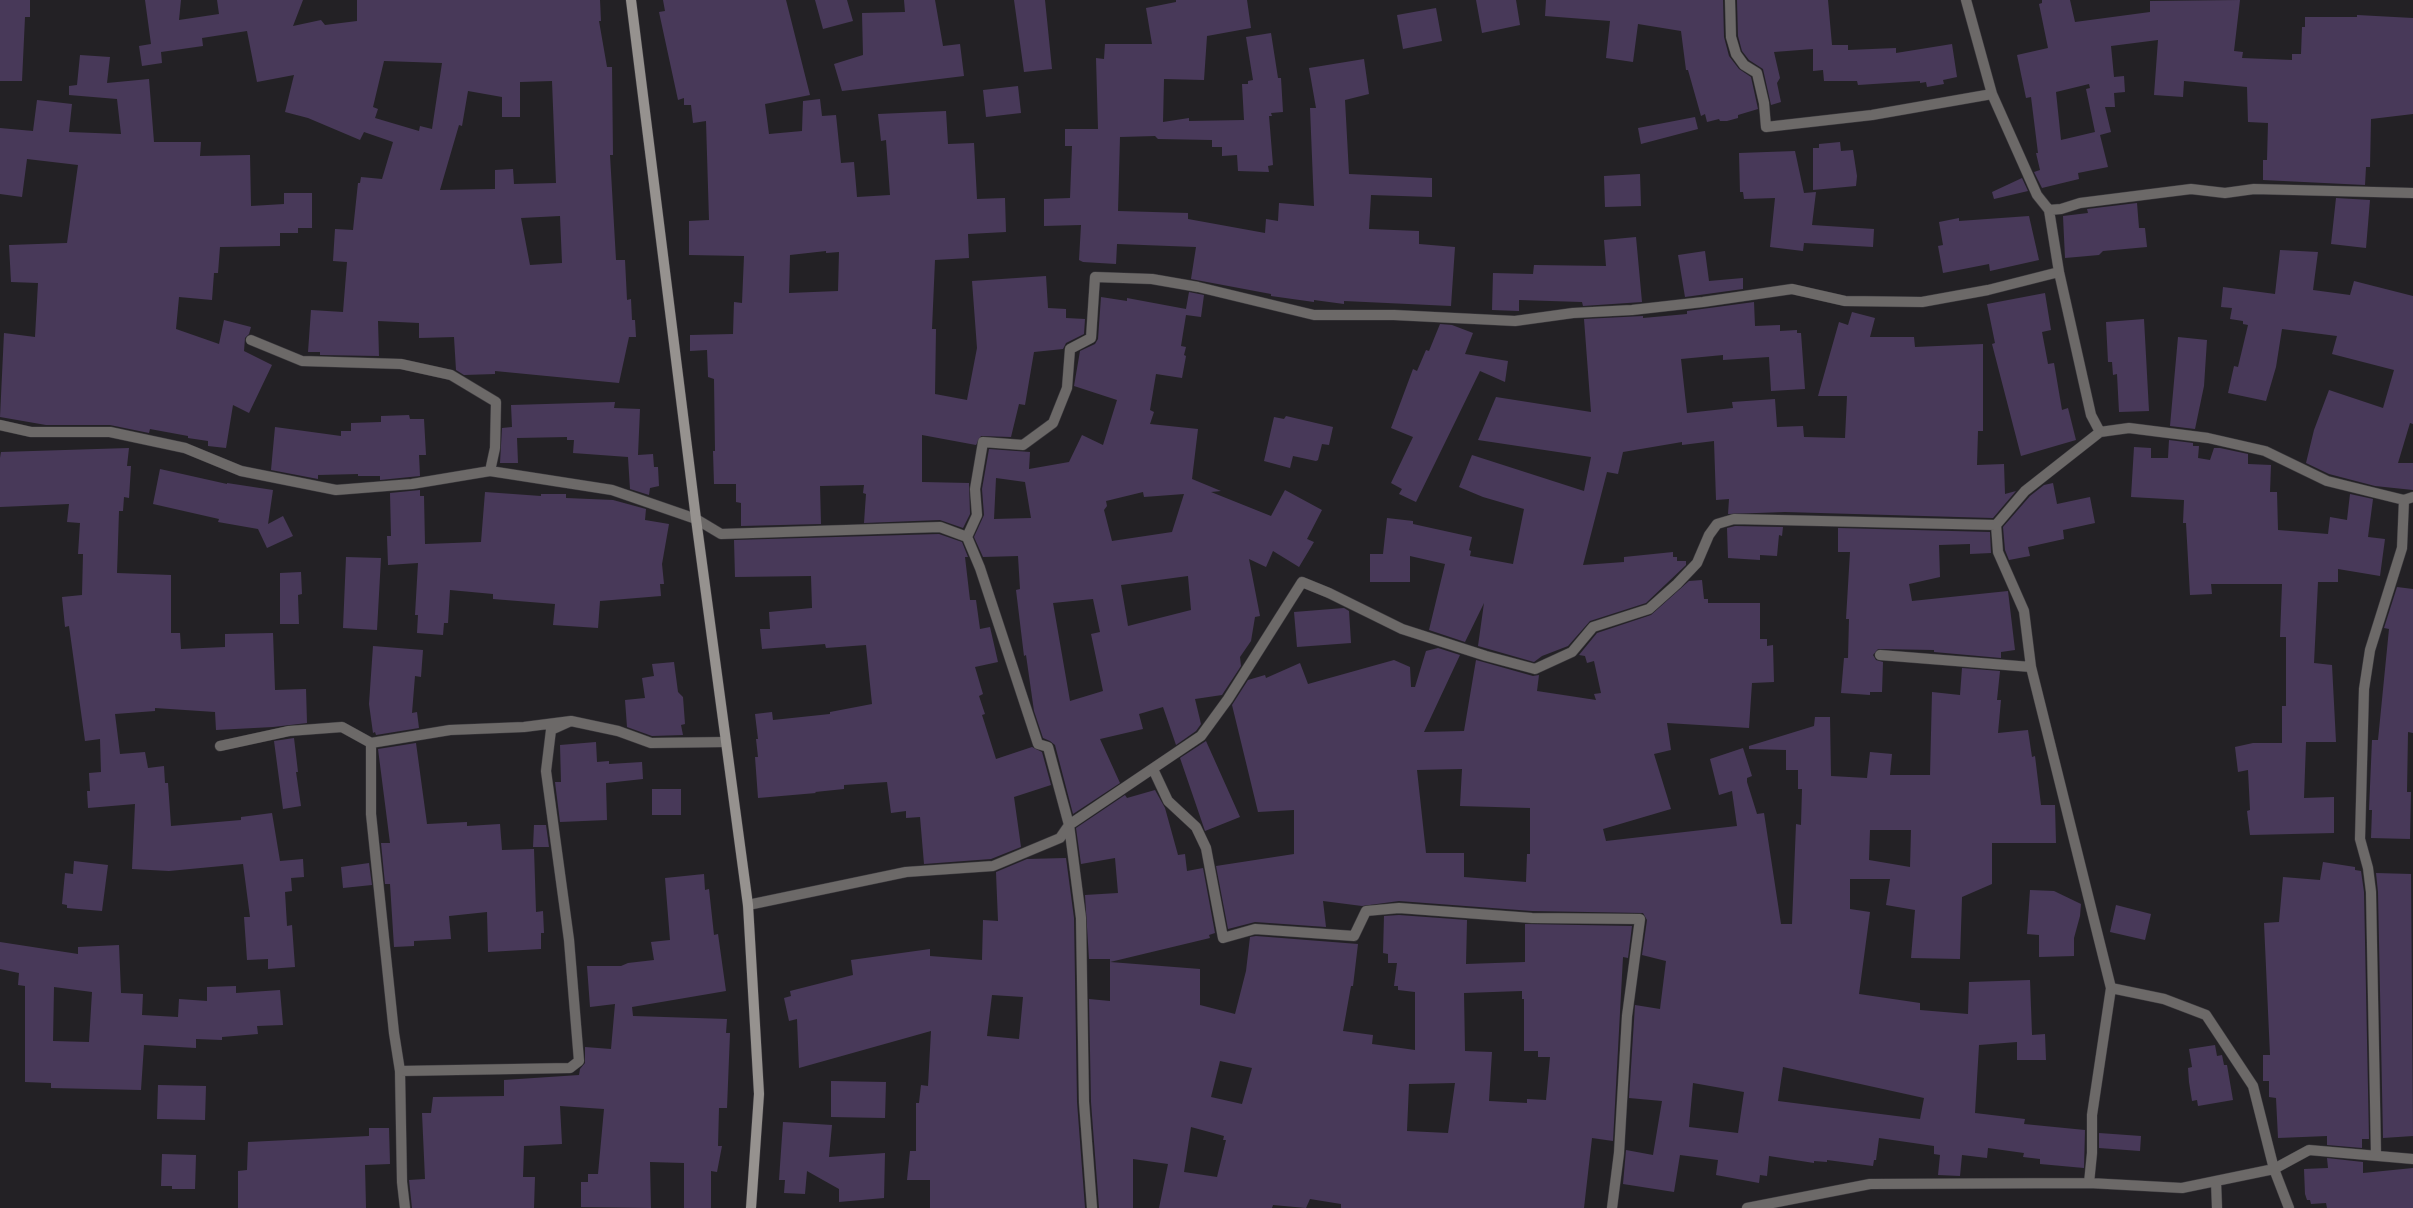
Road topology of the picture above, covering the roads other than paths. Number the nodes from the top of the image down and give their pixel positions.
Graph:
1 (631, 0) edge
2 (1730, 0) edge
3 (1966, 0) edge
4 (1992, 94) junction
5 (2413, 193) edge
6 (2049, 210) junction
7 (2059, 272) junction
8 (251, 340) dead end
9 (0, 424) edge
10 (2100, 432) junction
11 (490, 471) junction
12 (2409, 498) edge
13 (696, 519) junction
14 (1996, 525) junction
15 (967, 537) junction
16 (1880, 655) dead end
17 (2031, 667) junction
18 (571, 721) junction
19 (726, 742) junction
20 (372, 743) junction
21 (220, 746) dead end
22 (1153, 769) junction
23 (1069, 825) junction
24 (748, 905) junction
25 (2111, 988) junction
26 (400, 1071) junction
27 (2376, 1154) junction
28 (2413, 1159) edge
29 (2274, 1169) junction
30 (2216, 1181) junction
31 (2089, 1183) junction
32 (405, 1208) edge
33 (751, 1208) edge
34 (1092, 1208) edge
35 (1612, 1208) edge
36 (1747, 1208) edge
37 (2216, 1208) edge
38 (2289, 1208) edge

1 - 13 main road
2 - 4 street
3 - 4 street
4 - 6 street
5 - 6 street
6 - 7 street
7 - 10 street
7 - 15 street
8 - 11 street
9 - 11 street
10 - 12 street
10 - 14 street
11 - 13 street
12 - 27 street
13 - 15 street
13 - 19 main road
14 - 17 street
14 - 22 street
15 - 23 street
16 - 17 street
17 - 25 street
18 - 19 street
18 - 20 street
18 - 26 street
19 - 24 main road
20 - 21 street
20 - 26 street
22 - 23 street
22 - 35 street
23 - 24 street
23 - 34 street
24 - 33 main road
25 - 29 street
25 - 31 street
26 - 32 street
27 - 28 street
27 - 29 street
29 - 30 street
29 - 38 street
30 - 31 street
30 - 37 street
31 - 36 street

